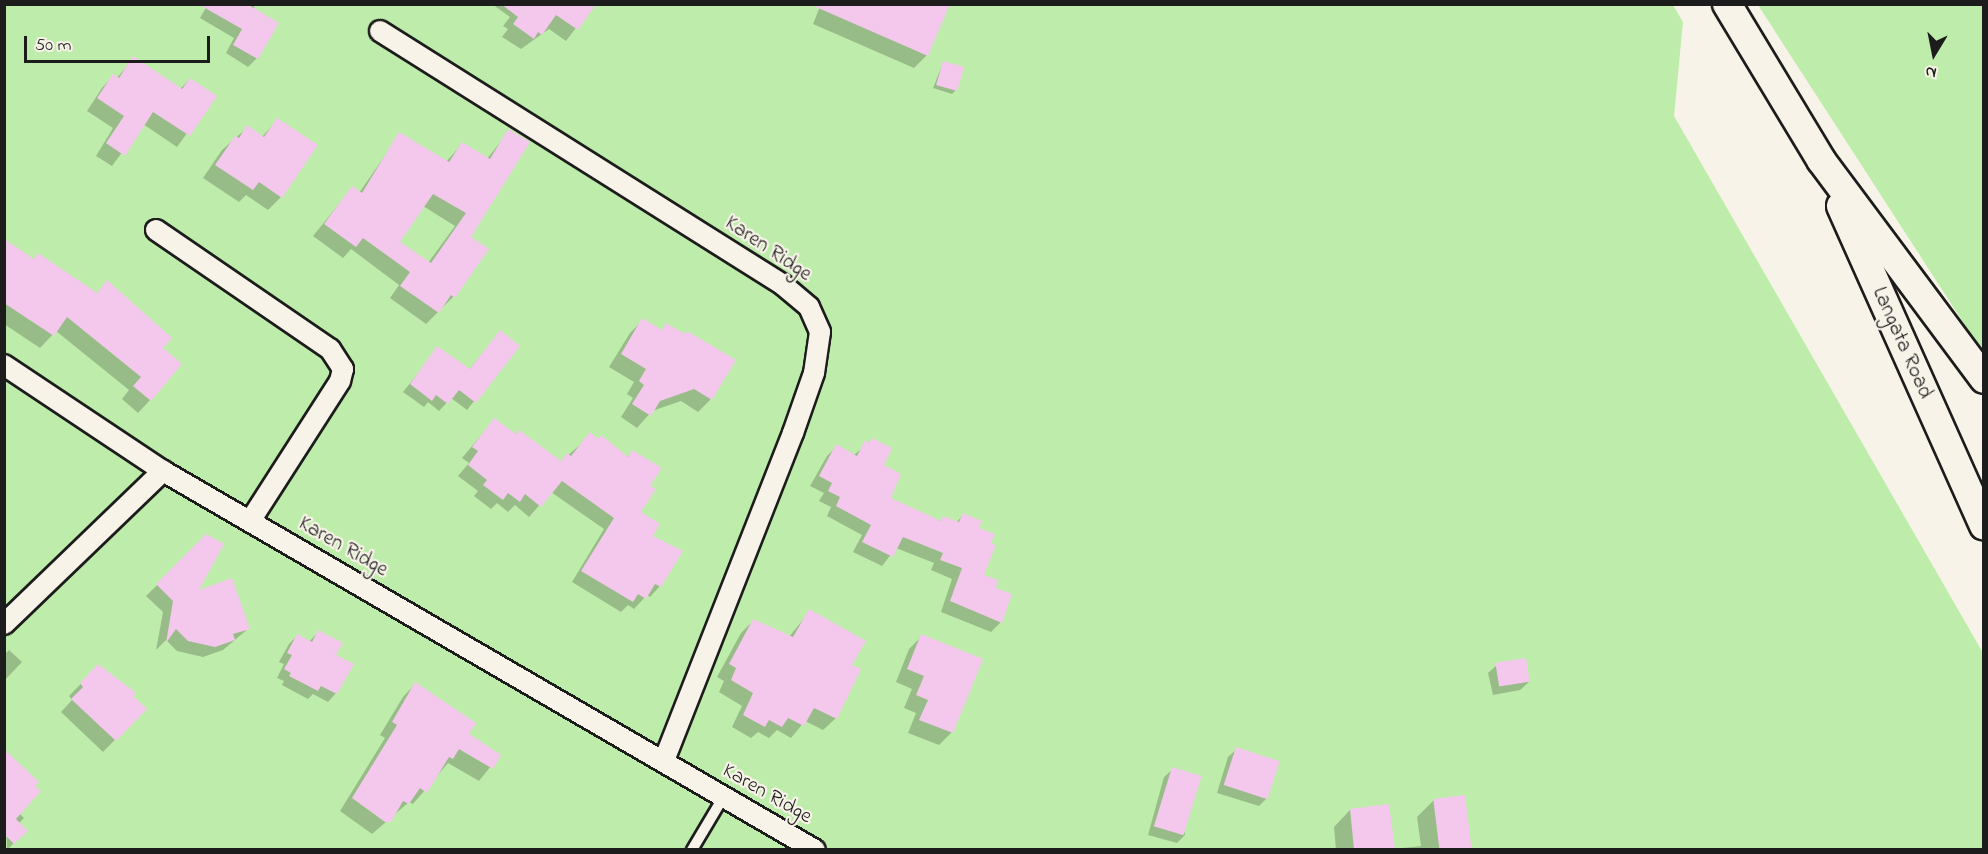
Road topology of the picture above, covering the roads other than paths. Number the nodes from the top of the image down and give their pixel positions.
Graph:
1 (1726, 4) edge
2 (380, 31) dead end
3 (1821, 160) junction
4 (156, 230) dead end
5 (4, 365) edge
6 (1983, 379) edge
7 (163, 471) junction
8 (250, 521) junction
9 (1983, 526) edge
10 (4, 624) edge
11 (664, 761) junction
12 (724, 796) junction
13 (692, 849) edge
14 (815, 849) edge

1 - 3 main road, Langata Road
2 - 11 street, Karen Ridge
3 - 6 main road, Langata Road
3 - 9 main road, Langata Road
4 - 8 street
5 - 7 street, Karen Ridge
7 - 8 street, Karen Ridge
7 - 10 street
8 - 11 street, Karen Ridge
11 - 12 street, Karen Ridge
12 - 13 lane
12 - 14 street, Karen Ridge

